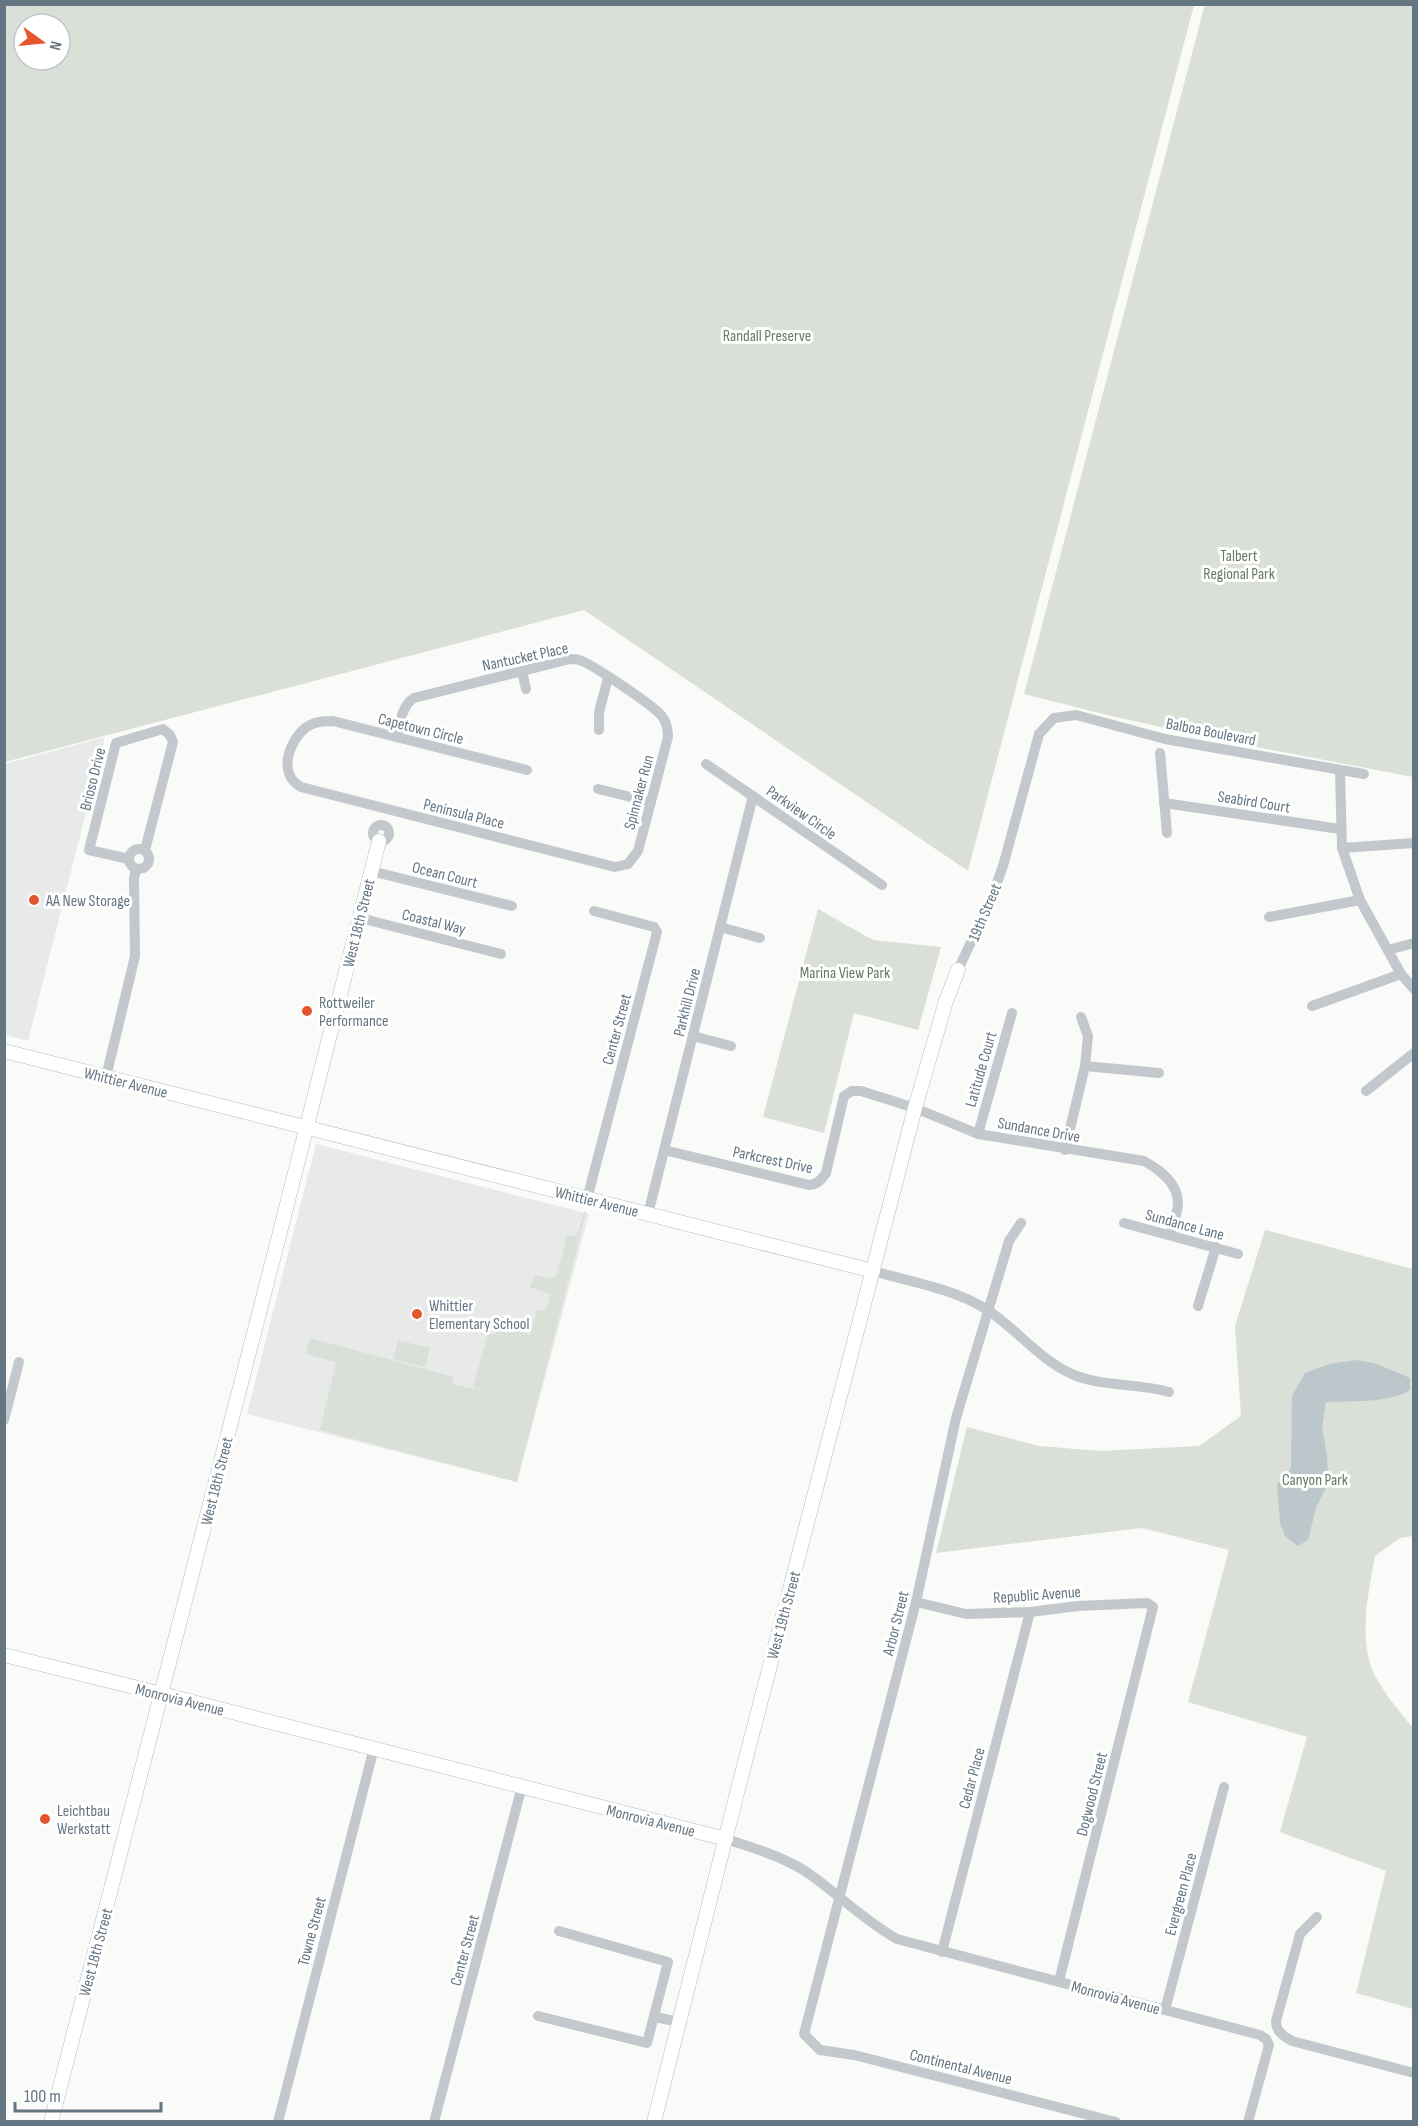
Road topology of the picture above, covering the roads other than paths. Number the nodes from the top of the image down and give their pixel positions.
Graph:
1 (522, 671) junction
2 (608, 678) junction
3 (526, 689) dead end
4 (1054, 718) joint
5 (666, 724) joint
6 (599, 730) dead end
7 (397, 737) junction
8 (1160, 753) dead end
9 (706, 764) dead end
10 (526, 770) dead end
11 (1340, 771) junction
12 (1364, 774) dead end
13 (294, 782) joint
14 (598, 789) dead end
15 (753, 796) junction
16 (651, 802) junction
17 (1164, 802) junction
18 (378, 807) junction
19 (396, 812) junction
20 (1340, 829) junction
21 (1167, 833) dead end
22 (384, 836) junction
23 (1413, 843) edge
24 (1342, 848) junction
25 (145, 850) junction
26 (129, 859) junction
27 (628, 864) joint
28 (136, 869) junction
29 (371, 871) junction
30 (882, 885) dead end
31 (1360, 900) junction
32 (512, 906) dead end
33 (594, 911) dead end
34 (1269, 917) dead end
35 (360, 918) junction
36 (720, 927) junction
37 (760, 938) dead end
38 (1413, 943) edge
39 (1388, 950) junction
40 (501, 954) dead end
41 (958, 970) joint
42 (1401, 974) junction
43 (1413, 989) edge
44 (1312, 1006) dead end
45 (1012, 1013) dead end
46 (1081, 1017) dead end
47 (693, 1036) junction
48 (731, 1046) dead end
49 (4, 1051) edge
50 (1413, 1053) edge
51 (1085, 1066) junction
52 (1160, 1073) dead end
53 (106, 1077) junction
54 (1366, 1090) dead end
55 (915, 1108) junction
56 (307, 1127) junction
57 (978, 1134) junction
58 (664, 1150) junction
59 (1065, 1150) junction
60 (587, 1199) junction
61 (648, 1214) junction
62 (1022, 1223) dead end
63 (1124, 1224) dead end
64 (1170, 1235) junction
65 (1216, 1247) junction
66 (1238, 1254) dead end
67 (873, 1271) junction
68 (1198, 1306) dead end
69 (989, 1311) junction
70 (19, 1362) dead end
71 (1168, 1392) dead end
72 (4, 1420) edge
73 (916, 1602) junction
74 (1030, 1612) junction
75 (1153, 1613) joint
76 (4, 1655) edge
77 (162, 1694) junction
78 (374, 1748) junction
79 (522, 1786) junction
80 (1224, 1787) dead end
81 (726, 1839) junction
82 (838, 1898) junction
83 (1317, 1917) dead end
84 (559, 1931) dead end
85 (942, 1952) junction
86 (1059, 1982) junction
87 (1165, 2010) junction
88 (538, 2016) dead end
89 (655, 2017) junction
90 (679, 2022) junction
91 (804, 2034) joint
92 (1413, 2073) edge
93 (51, 2121) edge
94 (278, 2121) edge
95 (434, 2121) edge
96 (654, 2121) edge
97 (1116, 2121) edge
98 (1248, 2121) edge

1 - 2 street, Nantucket Place
1 - 3 street
1 - 7 street, Nantucket Place
2 - 5 street, Nantucket Place
2 - 6 street
4 - 11 street, Balboa Boulevard
4 - 41 street, 19th Street
5 - 16 street, Spinnaker Run
7 - 10 street, Capetown Circle
7 - 13 street, Capetown Circle
8 - 17 street
9 - 15 street, Parkview Circle
11 - 12 street, Balboa Boulevard
11 - 20 street
13 - 18 street, Peninsula Place
14 - 16 street
15 - 30 street, Parkview Circle
15 - 36 street, Parkhill Drive
16 - 27 street, Spinnaker Run
17 - 20 street, Seabird Court
17 - 21 street
18 - 19 street, Peninsula Place
18 - 22 street, West 18th Street
19 - 22 street, West 18th Street
19 - 27 street, Peninsula Place
20 - 24 street
22 - 29 street, West 18th Street
23 - 24 street
24 - 31 street
25 - 26 street
25 - 26 street, Brioso Drive
25 - 28 street, Brioso Drive
26 - 28 street
28 - 53 street, Brioso Drive
29 - 32 street, Ocean Court
29 - 35 street, West 18th Street
31 - 34 street
31 - 39 street
33 - 60 street, Center Street
35 - 40 street, Coastal Way
35 - 56 street, West 18th Street
36 - 37 street
36 - 47 street, Parkhill Drive
38 - 39 street
39 - 42 street
41 - 55 street, 19th Street
42 - 43 street
42 - 44 street
45 - 57 street, Latitude Court
46 - 51 street
47 - 48 street
47 - 58 street, Parkhill Drive
49 - 53 street, Whittier Avenue
50 - 54 street
51 - 52 street
51 - 59 street
53 - 56 street, Whittier Avenue
55 - 57 street, Sundance Drive
55 - 58 street, Parkcrest Drive
55 - 67 street, West 19th Street
56 - 60 street, Whittier Avenue
56 - 77 street, West 18th Street
57 - 59 street, Sundance Drive
58 - 61 street, Parkhill Drive
59 - 64 street, Sundance Drive
60 - 61 street, Whittier Avenue
61 - 67 street, Whittier Avenue
62 - 69 street, Arbor Street
63 - 64 street, Sundance Lane
64 - 65 street, Sundance Lane
65 - 66 street, Sundance Lane
65 - 68 street
67 - 69 street, Whittier Avenue
67 - 81 street, West 19th Street
69 - 71 street, Whittier Avenue
69 - 73 street, Arbor Street
70 - 72 street
73 - 74 street, Republic Avenue
73 - 82 street, Arbor Street
74 - 75 street, Republic Avenue
74 - 85 street, Cedar Place
75 - 86 street, Dogwood Street
76 - 77 street, Monrovia Avenue
77 - 78 street, Monrovia Avenue
77 - 93 street, West 18th Street
78 - 79 street, Monrovia Avenue
78 - 94 street, Towne Street
79 - 81 street, Monrovia Avenue
79 - 95 street, Center Street
80 - 87 street, Evergreen Place
81 - 82 street, Monrovia Avenue
81 - 90 street, West 19th Street
82 - 85 street, Monrovia Avenue
82 - 91 street, Arbor Street
83 - 92 street
84 - 89 street
85 - 86 street, Monrovia Avenue
86 - 87 street, Monrovia Avenue
87 - 98 street, Monrovia Avenue
88 - 89 street
89 - 90 street
90 - 96 street, West 19th Street
91 - 97 street, Continental Avenue

